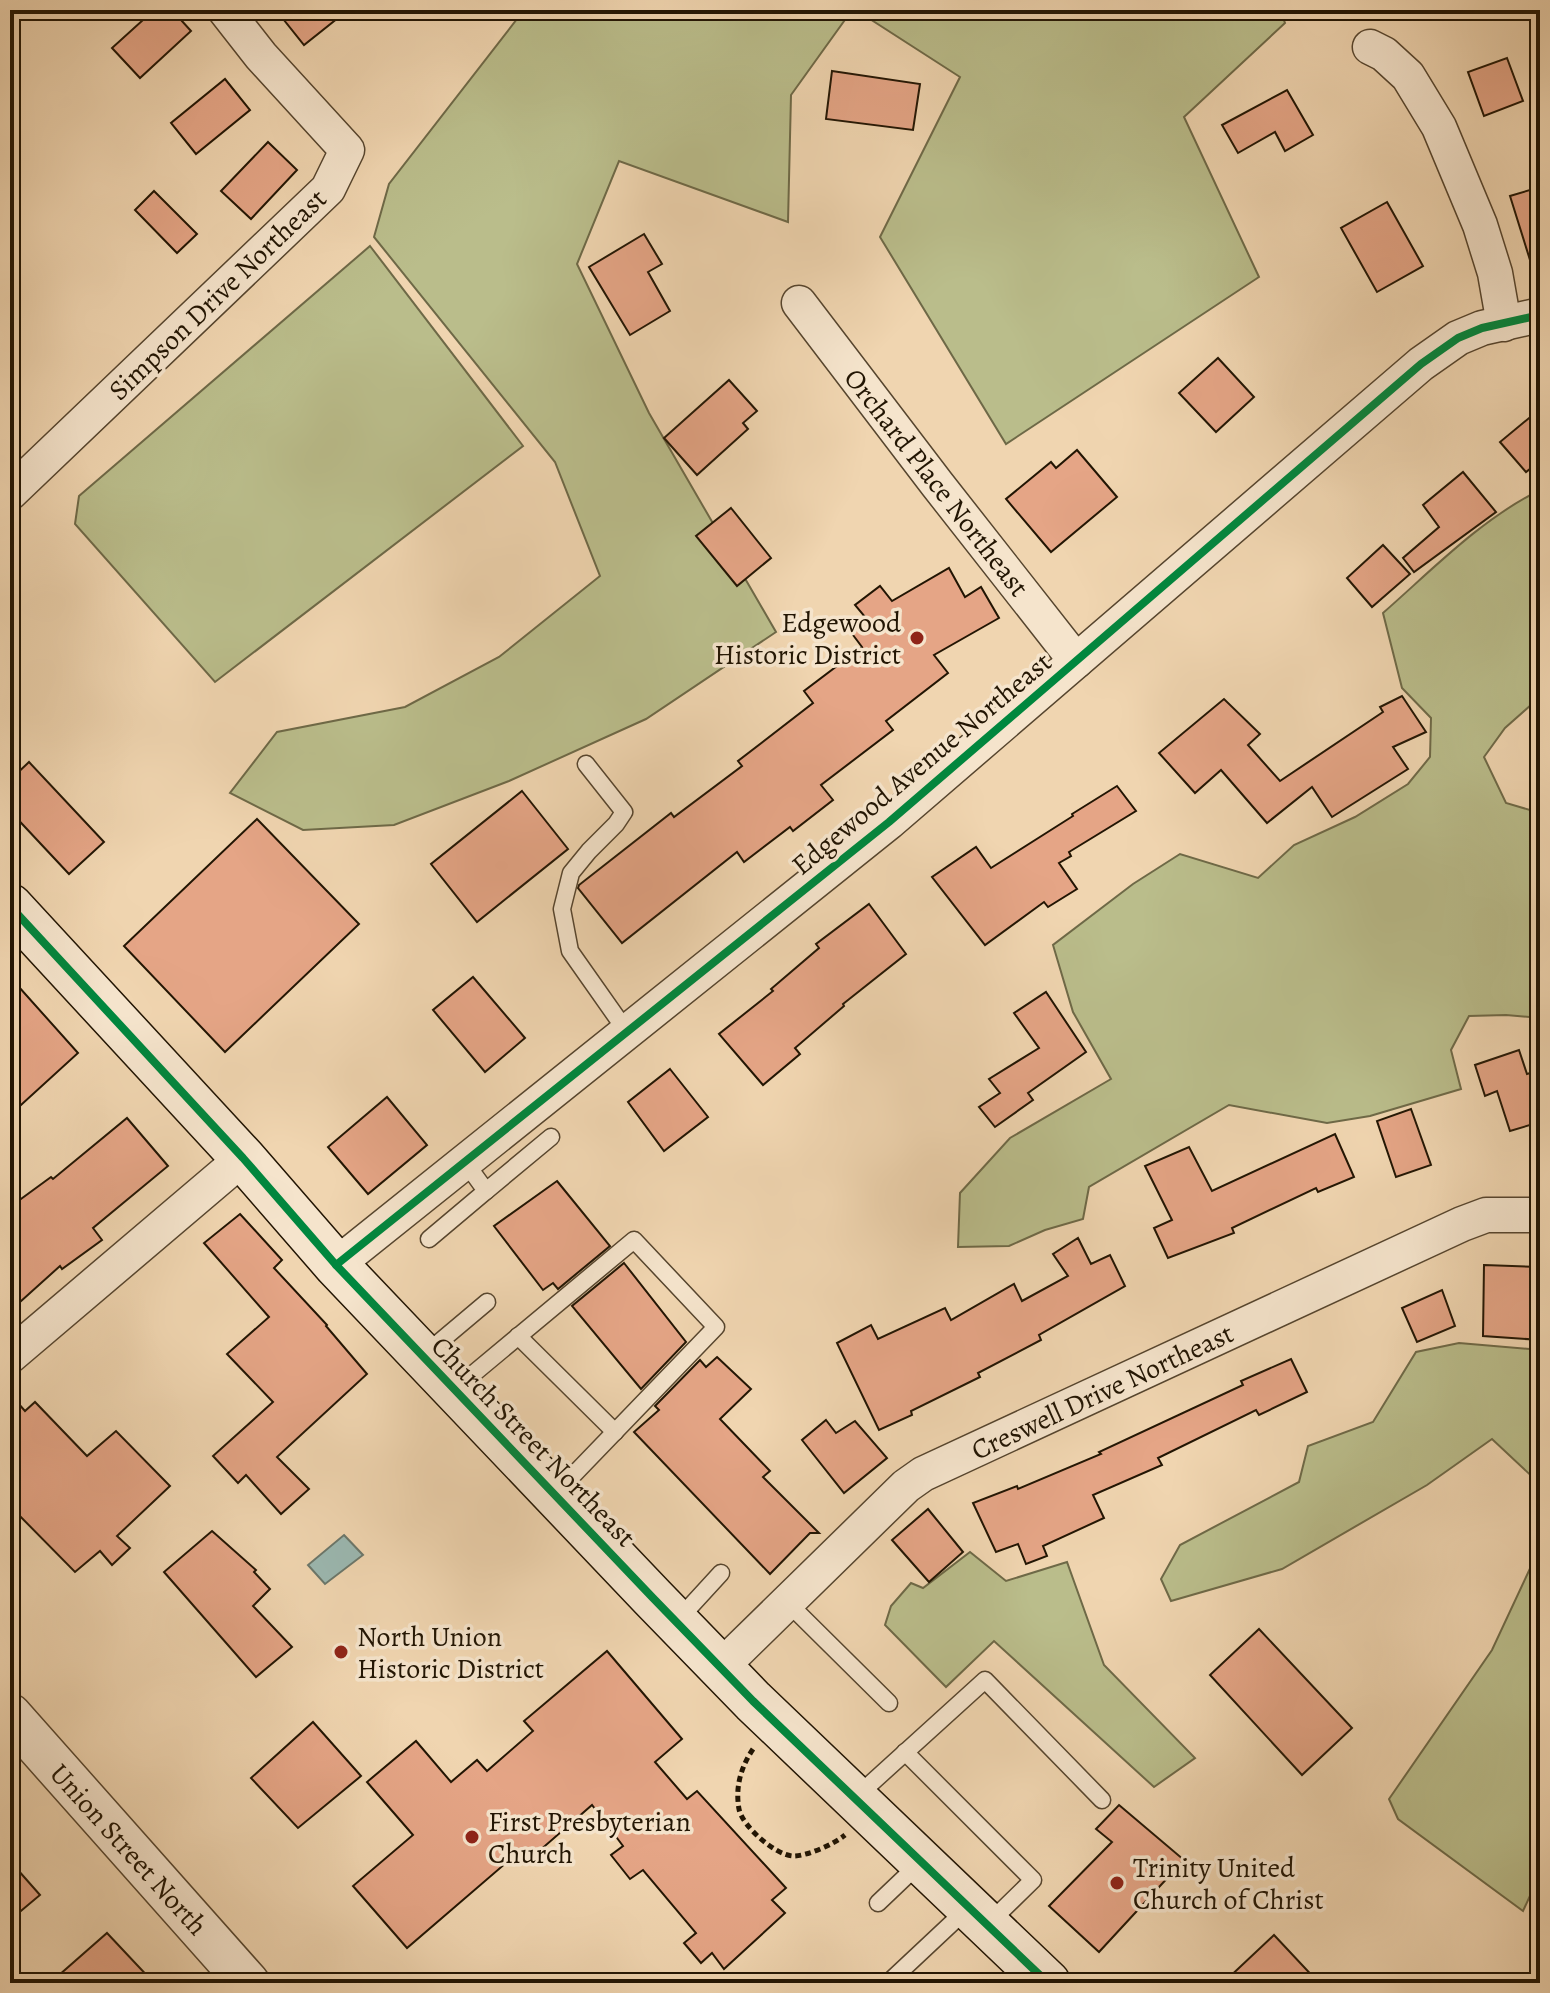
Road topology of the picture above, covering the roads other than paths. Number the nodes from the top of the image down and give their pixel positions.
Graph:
1 (225, 10) edge
2 (1370, 47) dead end
3 (799, 303) dead end
4 (1540, 315) edge
5 (1504, 324) junction
6 (10, 493) edge
7 (1076, 661) junction
8 (586, 764) dead end
9 (10, 906) edge
10 (627, 1032) junction
11 (551, 1137) dead end
12 (243, 1158) junction
13 (465, 1162) junction
14 (486, 1191) junction
15 (1540, 1215) edge
16 (429, 1239) dead end
17 (336, 1265) junction
18 (487, 1302) dead end
19 (518, 1336) junction
20 (10, 1356) edge
21 (423, 1356) junction
22 (455, 1389) junction
23 (615, 1432) junction
24 (555, 1494) junction
25 (721, 1573) dead end
26 (787, 1602) junction
27 (676, 1622) junction
28 (721, 1667) junction
29 (889, 1703) dead end
30 (10, 1715) edge
31 (905, 1752) junction
32 (1102, 1800) dead end
33 (854, 1813) junction
34 (922, 1862) junction
35 (878, 1903) dead end
36 (978, 1916) junction
37 (248, 1983) edge
38 (888, 1983) edge
39 (1048, 1983) edge

1 - 6 street, Simpson Drive Northeast
2 - 5 street
3 - 7 street, Orchard Place Northeast
4 - 5 street, Edgewood Avenue Northeast
5 - 7 street, Edgewood Avenue Northeast
7 - 10 street, Edgewood Avenue Northeast
8 - 10 lane
9 - 12 main road, Church Street Northeast
10 - 13 street, Edgewood Avenue Northeast
11 - 14 lane
12 - 17 main road, Church Street Northeast
12 - 20 street
13 - 14 lane
13 - 17 street, Edgewood Avenue Northeast
14 - 16 lane
15 - 26 street, Creswell Drive Northeast
17 - 21 main road, Church Street Northeast
18 - 21 lane
19 - 22 lane
19 - 23 lane
19 - 23 lane
21 - 22 main road, Church Street Northeast
22 - 24 main road, Church Street Northeast
23 - 24 lane
24 - 27 main road, Church Street Northeast
25 - 27 lane
26 - 28 street, Creswell Drive Northeast
26 - 29 lane
27 - 28 main road, Church Street Northeast
28 - 33 main road, Church Street Northeast
30 - 37 street, Union Street North
31 - 32 lane
31 - 33 lane
31 - 36 lane
33 - 34 main road, Church Street Northeast
34 - 35 lane
34 - 36 main road, Church Street Northeast
36 - 38 lane
36 - 39 main road, Church Street Northeast

